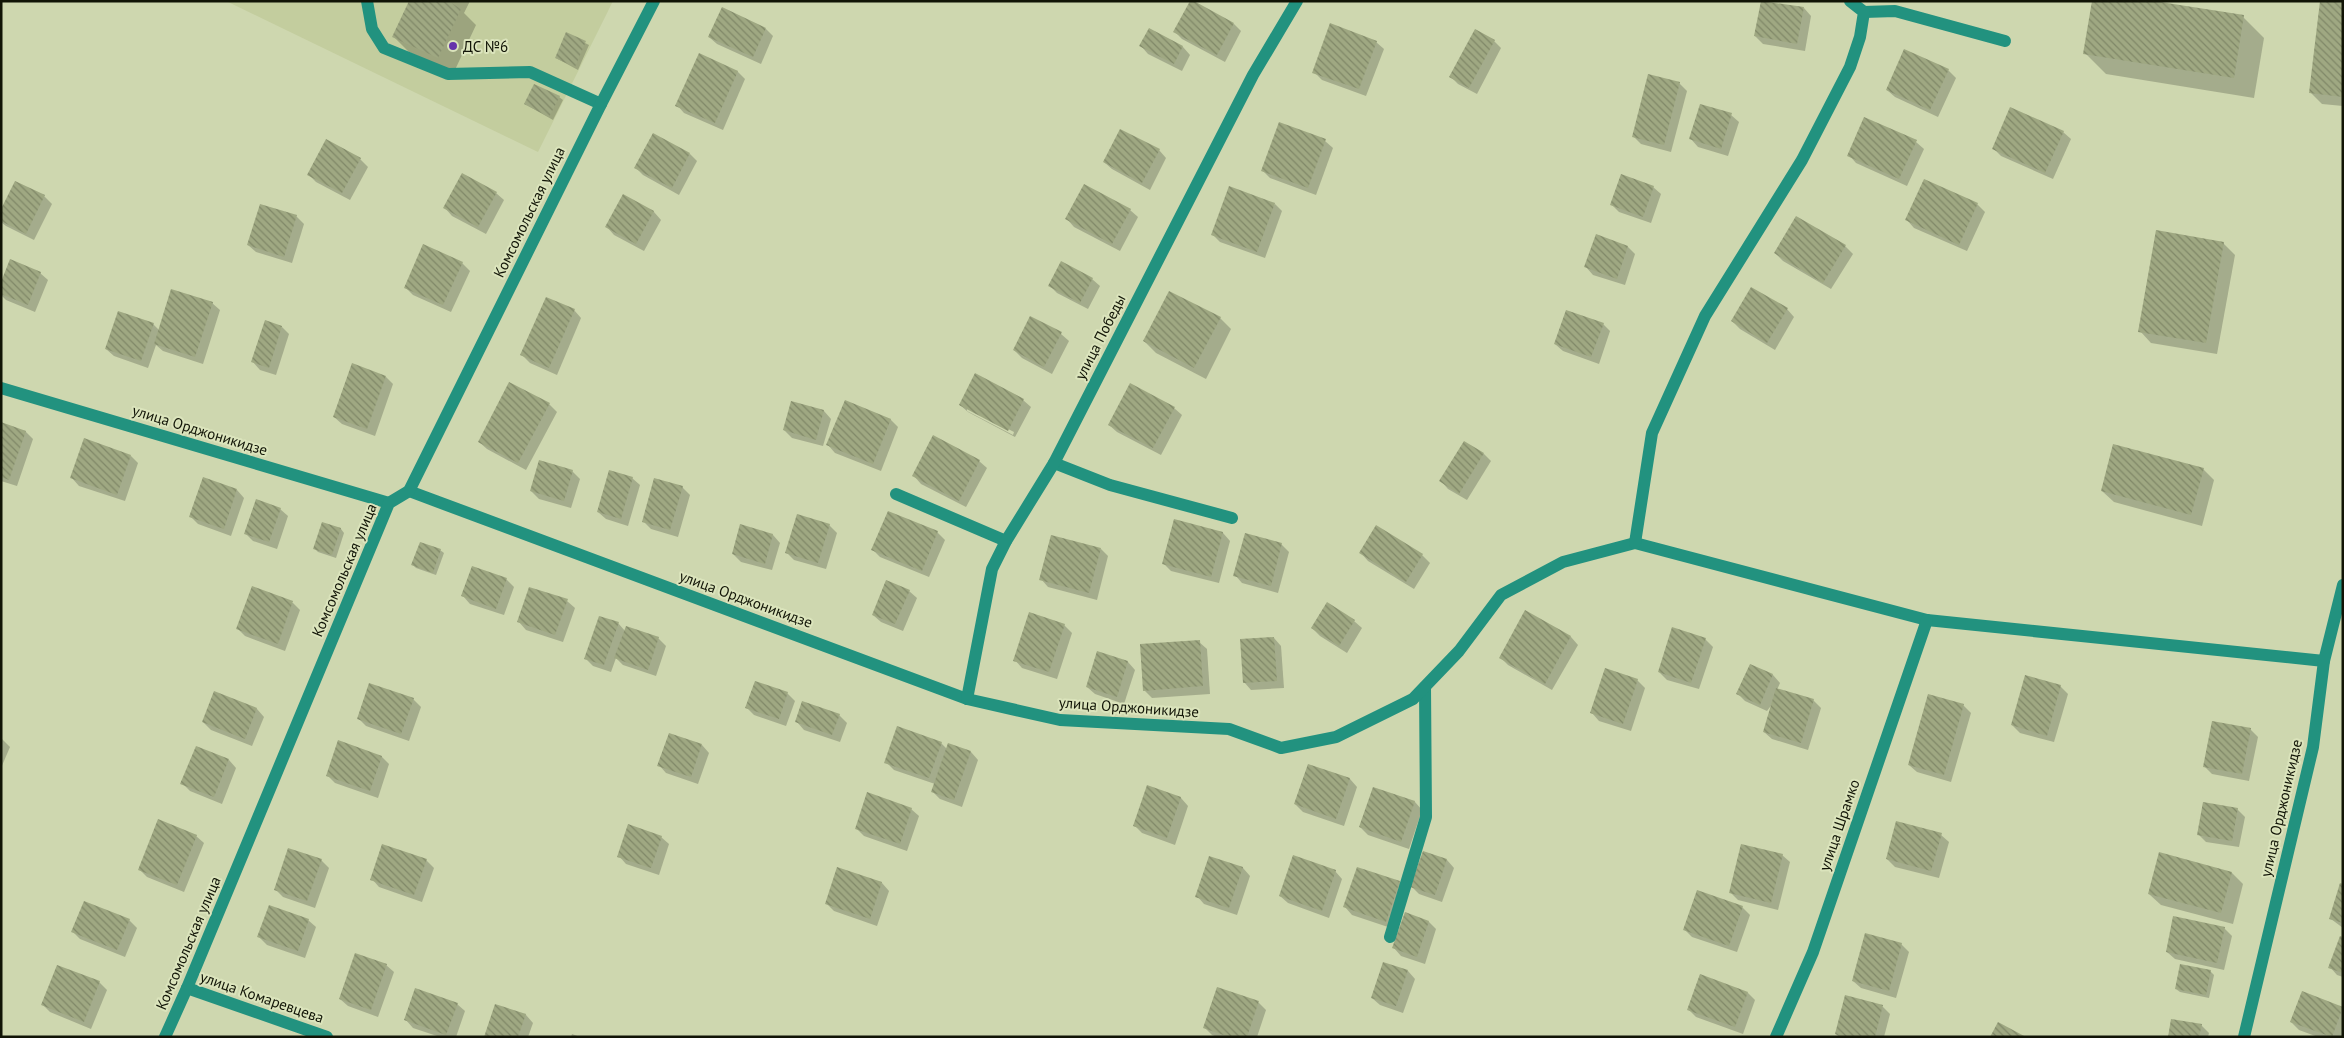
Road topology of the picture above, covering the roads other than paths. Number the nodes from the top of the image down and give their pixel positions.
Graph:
1 (367, 1) edge
2 (654, 1) edge
3 (1297, 1) edge
4 (1850, 1) edge
5 (1864, 12) junction
6 (2005, 41) dead end
7 (601, 104) junction
8 (1, 388) edge
9 (1054, 463) junction
10 (409, 490) junction
11 (896, 494) dead end
12 (389, 503) junction
13 (1232, 518) dead end
14 (1006, 541) junction
15 (1635, 543) junction
16 (2343, 585) edge
17 (1927, 620) junction
18 (2324, 662) junction
19 (1425, 687) junction
20 (967, 699) junction
21 (1390, 938) dead end
22 (187, 988) junction
23 (165, 1037) edge
24 (327, 1037) edge
25 (1776, 1037) edge
26 (2244, 1037) edge

1 - 7 street
2 - 7 street, Комсомольская улица
3 - 9 street, улица Победы
4 - 5 street
5 - 6 street
5 - 15 street
7 - 10 street, Комсомольская улица
8 - 12 street, улица Орджоникидзе
9 - 13 street
9 - 14 street, улица Победы
10 - 12 street, Комсомольская улица
10 - 20 street, улица Орджоникидзе
11 - 14 street
12 - 22 street, Комсомольская улица
14 - 20 street, улица Победы
15 - 17 street
15 - 19 street, улица Орджоникидзе
16 - 18 street, улица Орджоникидзе
17 - 18 street
17 - 25 street, улица Шрамко
18 - 26 street, улица Орджоникидзе
19 - 20 street, улица Орджоникидзе
19 - 21 street
22 - 23 street, Комсомольская улица
22 - 24 street, улица Комаревцева

